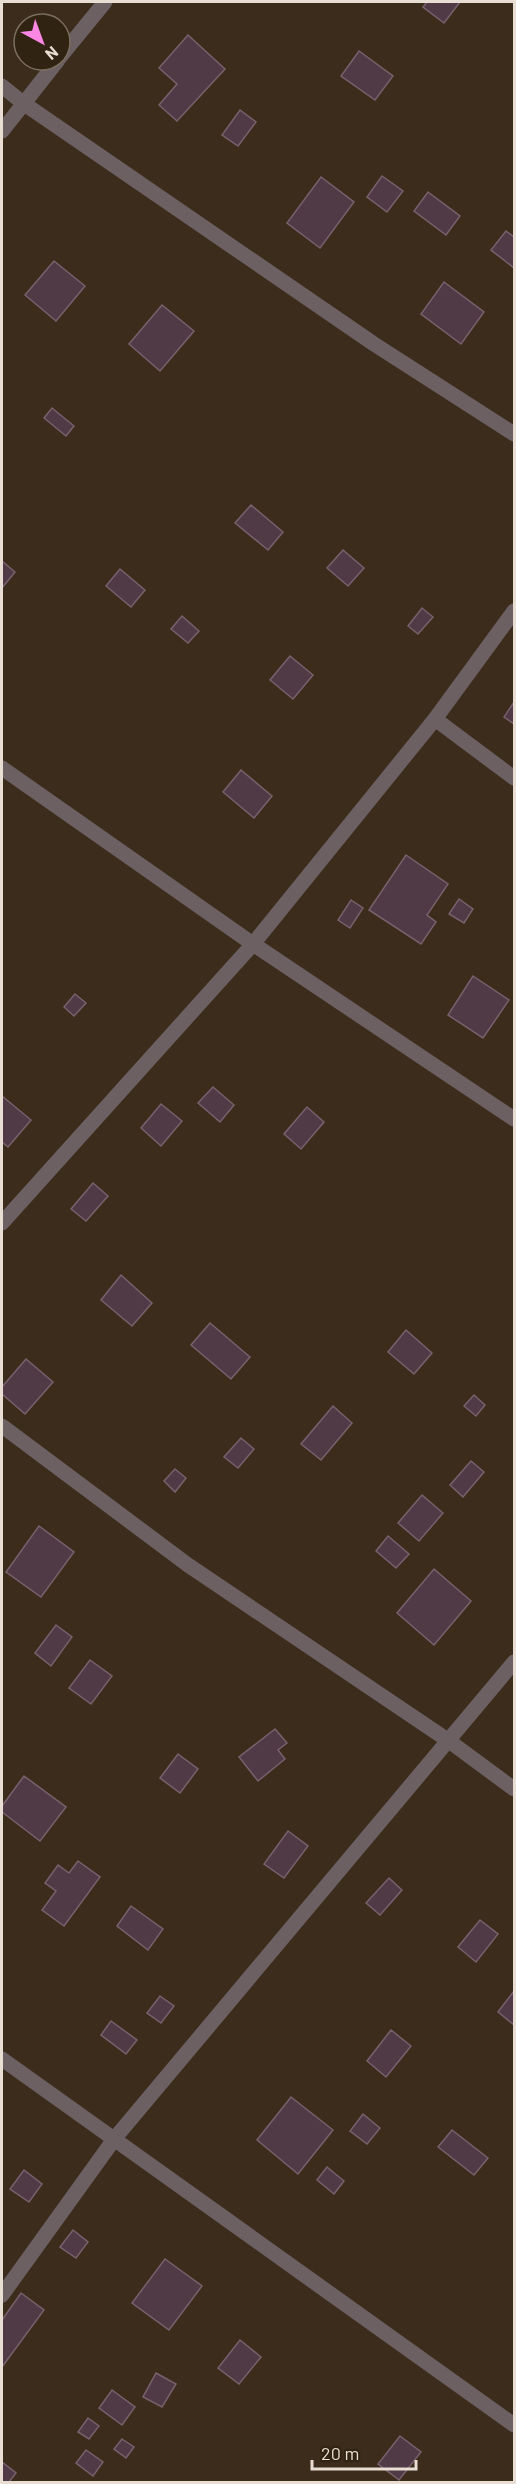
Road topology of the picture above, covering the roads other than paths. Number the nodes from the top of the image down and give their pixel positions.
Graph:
1 (105, 2) edge
2 (72, 42) edge
3 (48, 72) edge
4 (2, 86) edge
5 (23, 103) junction
6 (2, 130) edge
7 (514, 434) edge
8 (514, 611) edge
9 (435, 719) junction
10 (2, 768) edge
11 (514, 778) edge
12 (253, 944) junction
13 (514, 1119) edge
14 (2, 1223) edge
15 (2, 1426) edge
16 (514, 1662) edge
17 (449, 1741) junction
18 (514, 1789) edge
19 (2, 2059) edge
20 (115, 2138) junction
21 (2, 2295) edge
22 (514, 2425) edge

1 - 2 street
3 - 5 street
4 - 5 street
5 - 6 street
5 - 7 street
8 - 9 street
9 - 11 street
9 - 12 street
10 - 12 street
12 - 13 street
12 - 14 street
15 - 17 street
16 - 17 street
17 - 18 street
17 - 20 street
19 - 20 street
20 - 21 street
20 - 22 street

